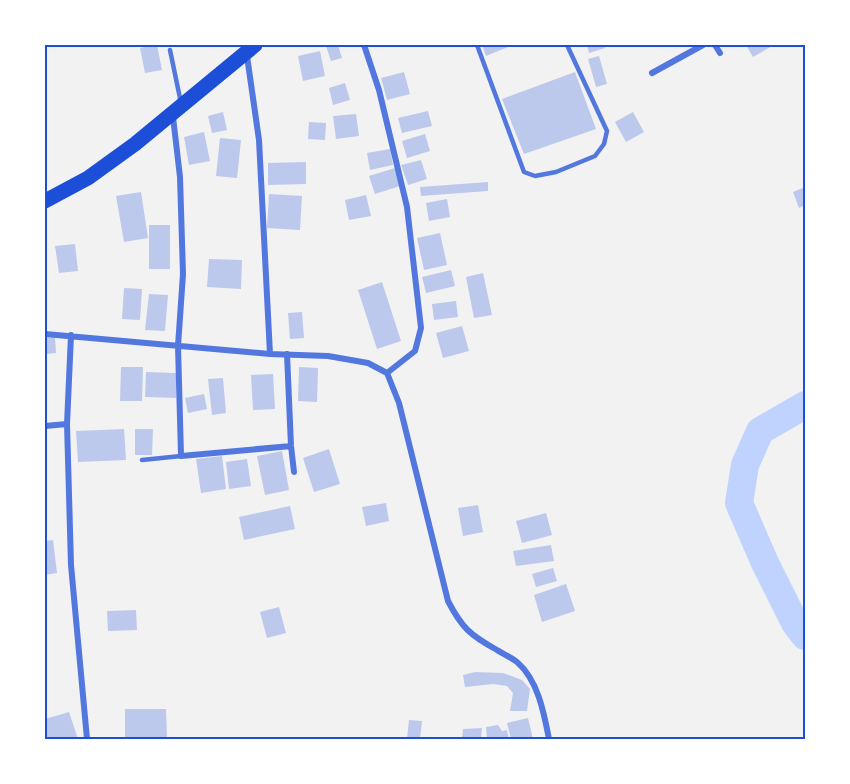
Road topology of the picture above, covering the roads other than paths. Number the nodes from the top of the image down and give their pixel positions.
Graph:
1 (364, 45) edge
2 (477, 45) edge
3 (567, 45) edge
4 (702, 45) edge
5 (715, 45) edge
6 (250, 49) edge
7 (170, 50) dead end
8 (720, 54) dead end
9 (652, 73) dead end
10 (177, 109) junction
11 (45, 201) edge
12 (45, 334) edge
13 (71, 335) junction
14 (178, 346) junction
15 (270, 354) junction
16 (287, 354) junction
17 (387, 374) junction
18 (67, 424) junction
19 (45, 426) edge
20 (291, 446) junction
21 (181, 456) junction
22 (142, 460) dead end
23 (294, 472) dead end
24 (87, 739) edge
25 (549, 739) edge

1 - 17 street
2 - 3 lane
4 - 9 street
5 - 8 street
6 - 10 highway
6 - 15 street
7 - 10 lane
10 - 11 highway
10 - 14 street
12 - 13 street
13 - 14 street
13 - 18 street
14 - 15 street
14 - 21 street
15 - 16 street
16 - 17 street
16 - 20 street
17 - 25 street
18 - 19 street
18 - 24 street
20 - 21 street
20 - 23 street
21 - 22 lane

